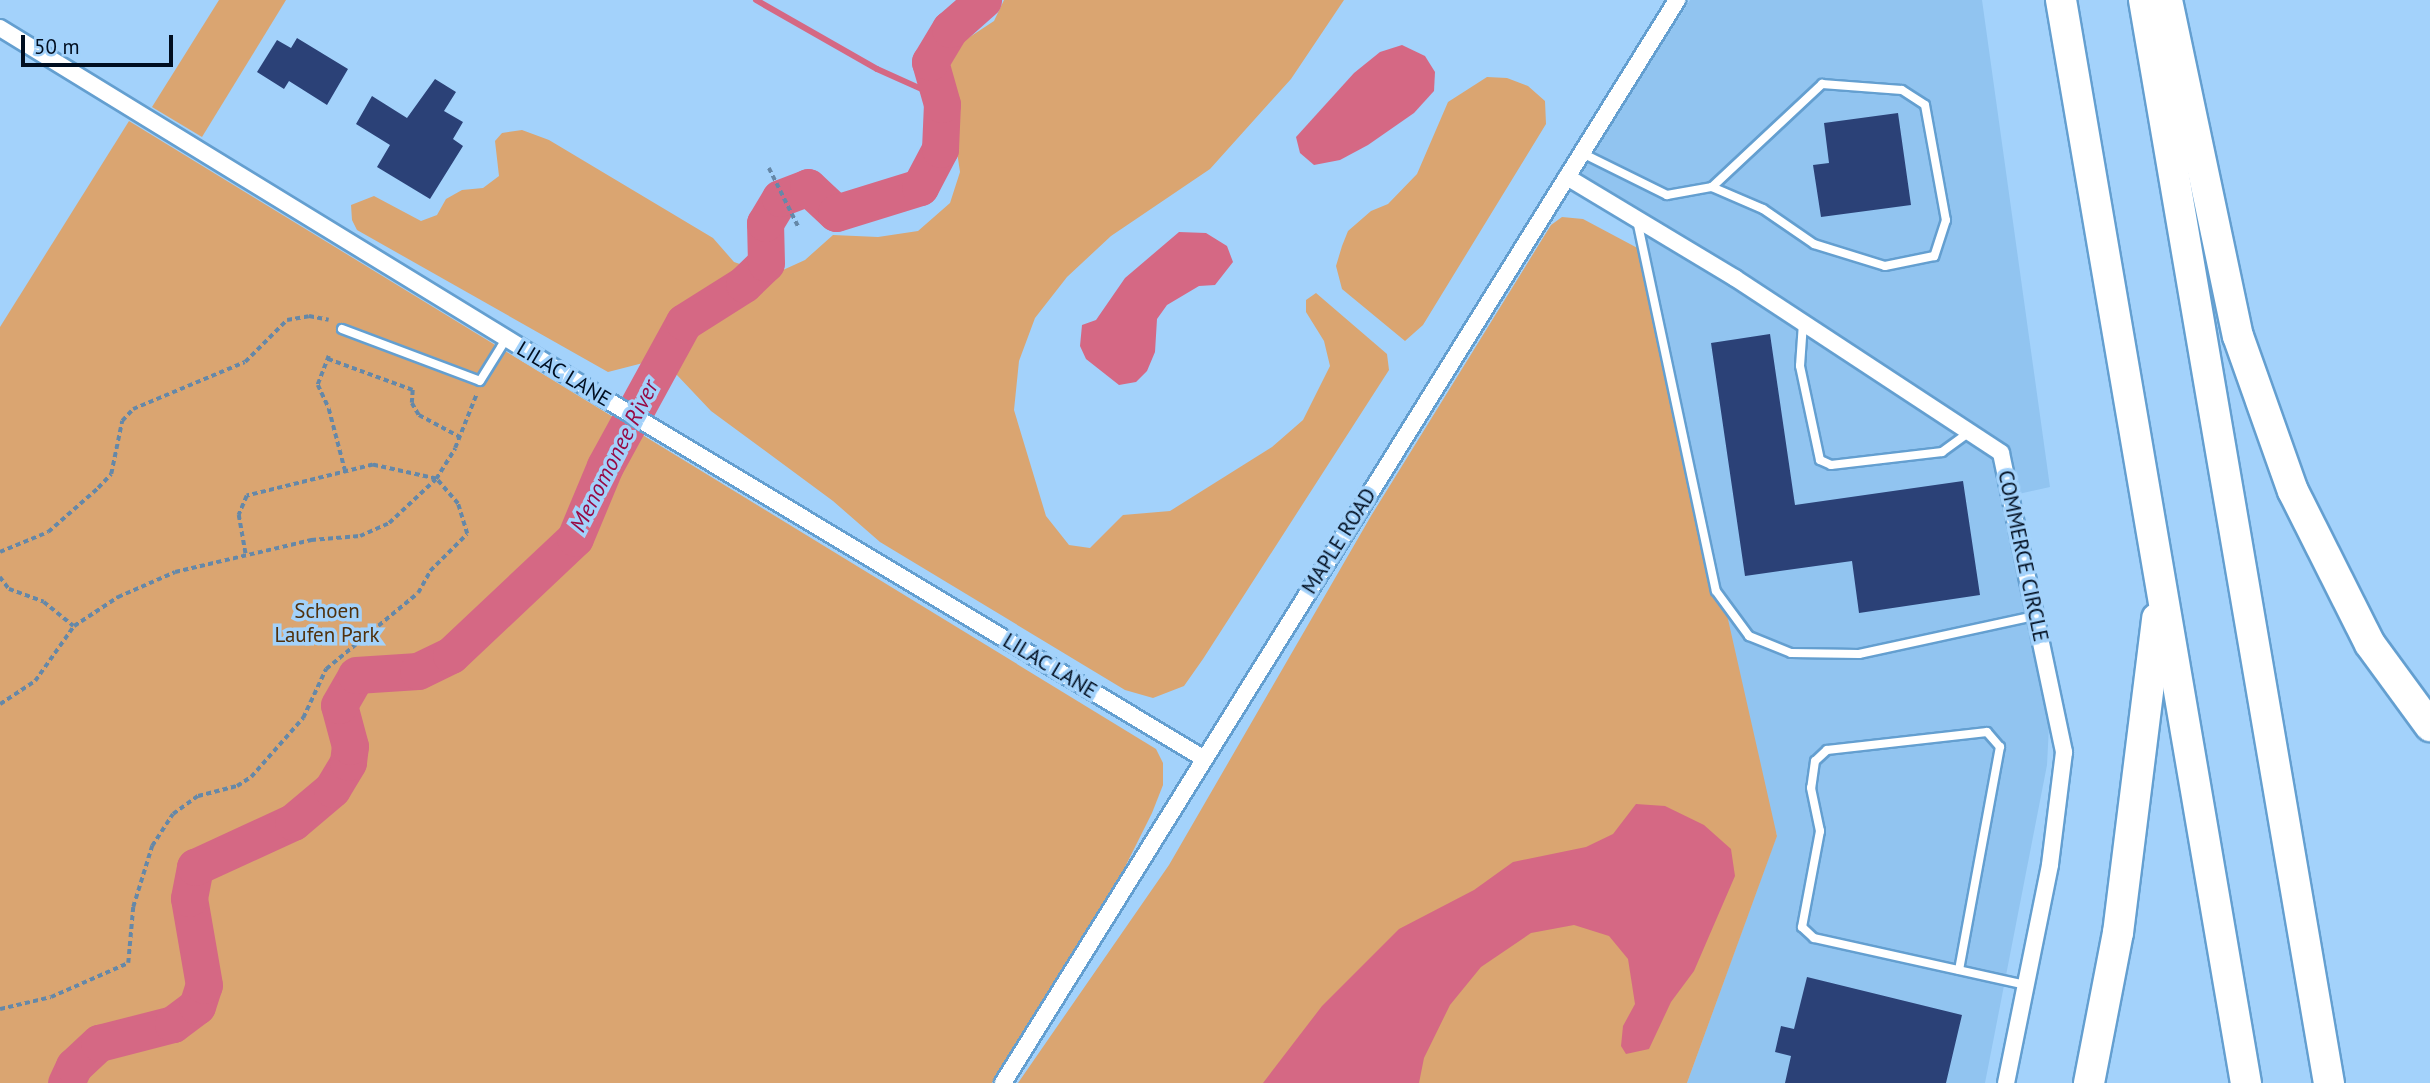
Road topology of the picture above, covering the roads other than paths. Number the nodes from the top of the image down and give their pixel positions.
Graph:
1 (1677, 0) edge
2 (2061, 0) edge
3 (2144, 0) edge
4 (2167, 0) edge
5 (0, 28) edge
6 (1582, 153) junction
7 (1567, 177) junction
8 (1712, 187) junction
9 (1637, 219) junction
10 (1803, 323) junction
11 (342, 329) dead end
12 (506, 339) junction
13 (1970, 432) junction
14 (2161, 586) junction
15 (2035, 615) junction
16 (2430, 726) edge
17 (1203, 758) junction
18 (1959, 970) junction
19 (2026, 985) junction
20 (1003, 1083) edge
21 (2006, 1083) edge
22 (2089, 1083) edge
23 (2246, 1083) edge
24 (2329, 1083) edge

1 - 6 street, MAPLE ROAD
2 - 14 highway
3 - 24 highway
4 - 16 highway
5 - 12 street, LILAC LANE
6 - 7 street, MAPLE ROAD
6 - 8 lane
7 - 9 street, COMMERCE CIRCLE
7 - 17 street, MAPLE ROAD
8 - 8 lane
9 - 10 street, COMMERCE CIRCLE
9 - 15 lane
10 - 13 street, COMMERCE CIRCLE
10 - 13 lane
11 - 12 lane
12 - 17 street, LILAC LANE
13 - 15 street, COMMERCE CIRCLE
14 - 22 highway
14 - 23 highway
15 - 19 street, COMMERCE CIRCLE
17 - 20 street, MAPLE ROAD
18 - 18 lane
18 - 19 lane
19 - 21 street, COMMERCE CIRCLE

